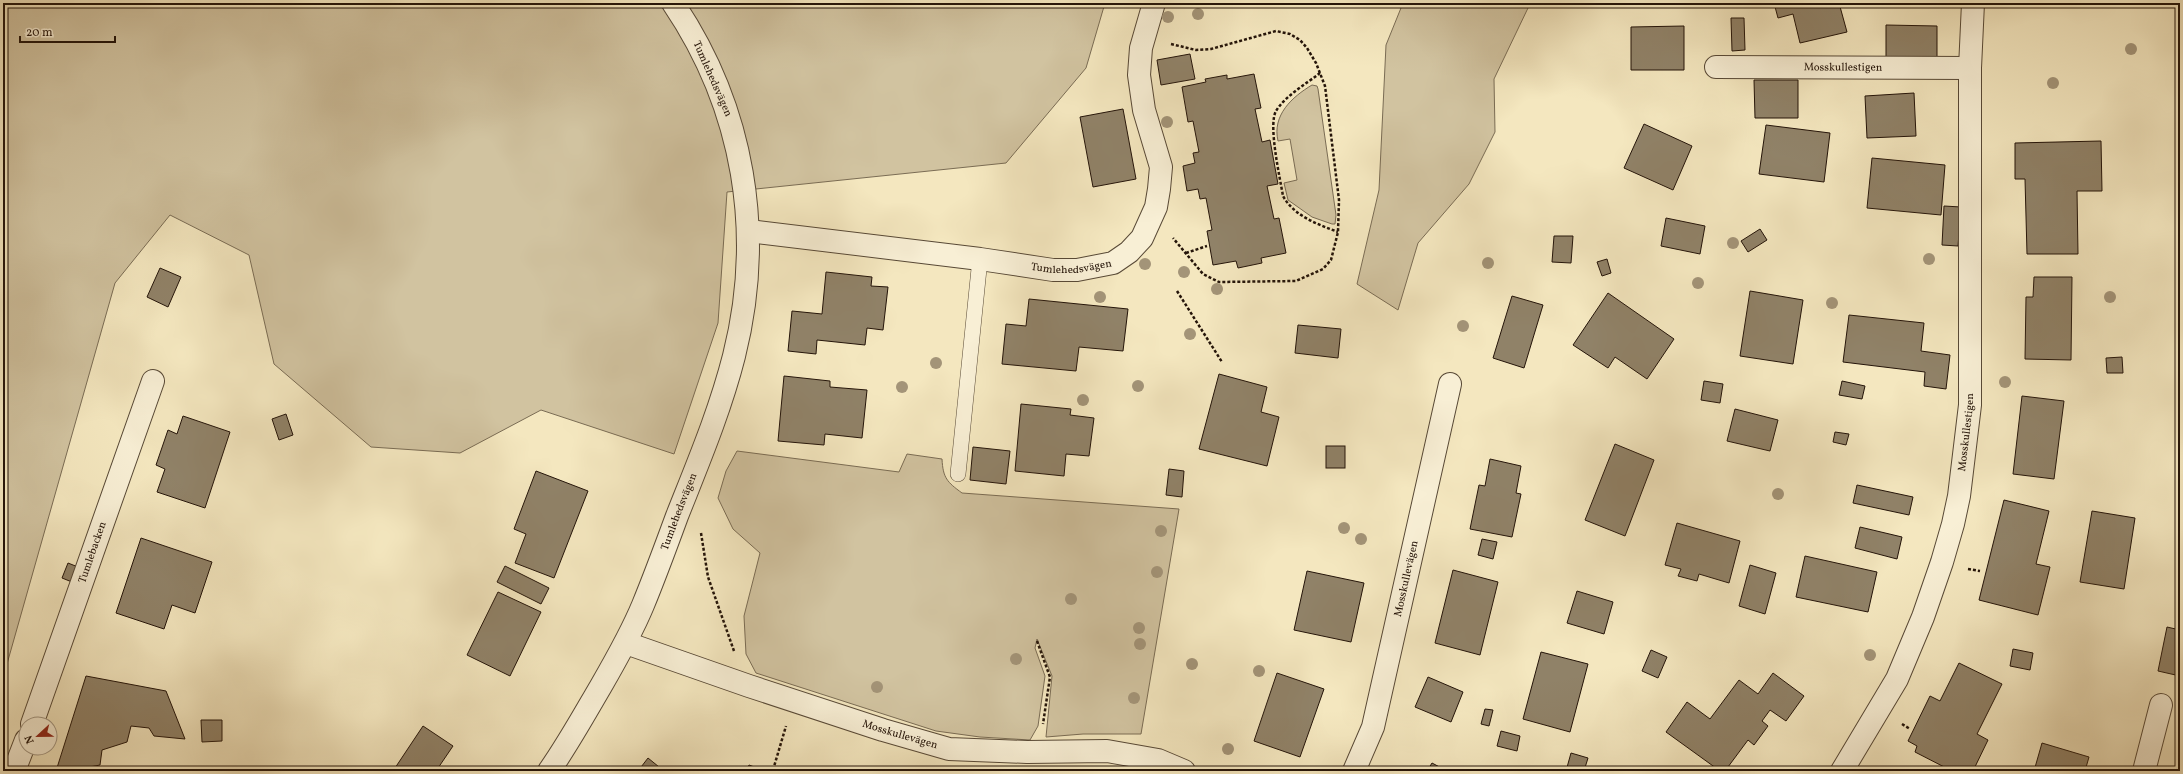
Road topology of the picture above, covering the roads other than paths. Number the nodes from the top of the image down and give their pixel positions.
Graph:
1 (673, 3) edge
2 (1154, 3) edge
3 (1973, 3) edge
4 (1716, 67) dead end
5 (1970, 68) junction
6 (749, 231) junction
7 (980, 259) junction
8 (153, 381) dead end
9 (1450, 384) dead end
10 (958, 474) dead end
11 (626, 644) junction
12 (2161, 705) dead end
13 (35, 716) edge
14 (20, 756) edge
15 (14, 771) edge
16 (549, 771) edge
17 (1184, 771) edge
18 (1354, 771) edge
19 (1842, 771) edge
20 (2144, 771) edge

1 - 6 street, Tumlehedsvägen
2 - 7 street, Tumlehedsvägen
3 - 5 street, Mosskullestigen
4 - 5 street, Mosskullestigen
5 - 19 street, Mosskullestigen
6 - 7 street, Tumlehedsvägen
6 - 11 street, Tumlehedsvägen
7 - 10 lane
8 - 13 street, Tumlebacken
9 - 18 street, Mosskullevägen
11 - 16 street, Tumlehedsvägen
11 - 17 street, Mosskullevägen
12 - 20 street
14 - 15 street

